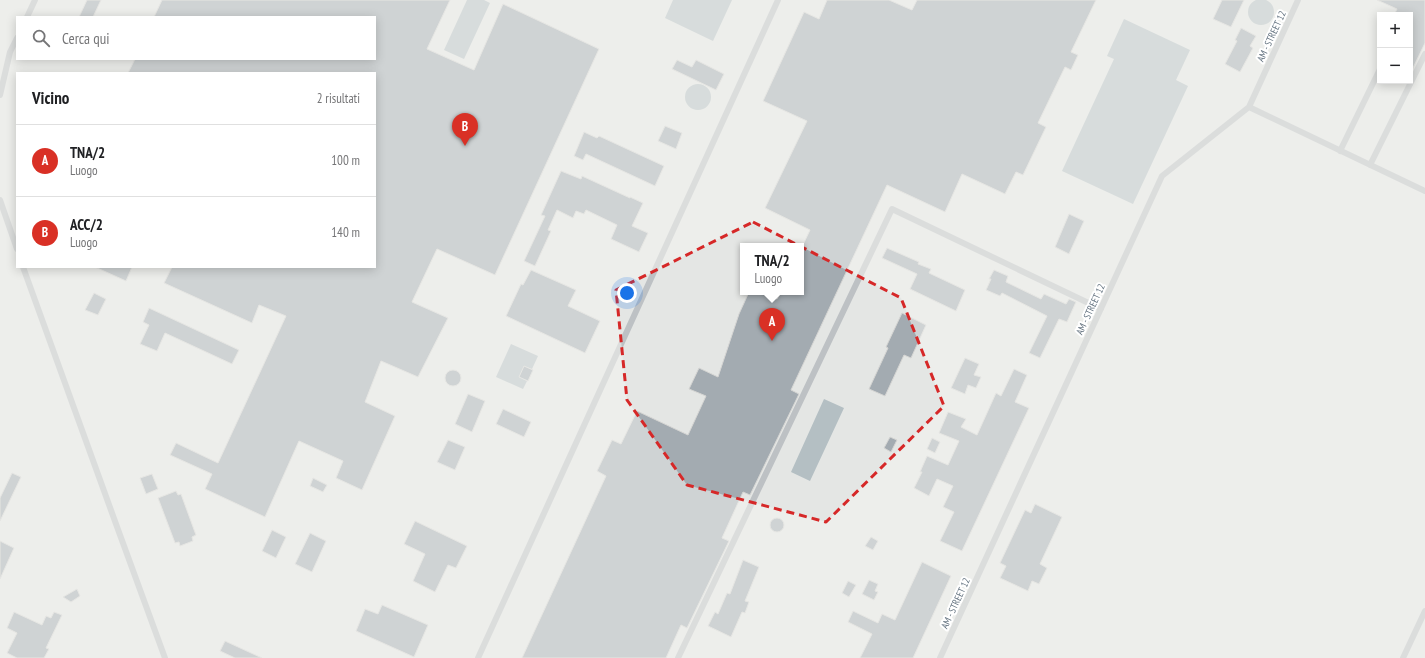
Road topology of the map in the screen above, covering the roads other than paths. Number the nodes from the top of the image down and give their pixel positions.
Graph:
1 (35, 0) edge
2 (778, 0) edge
3 (1298, 0) edge
4 (27, 16) edge
5 (16, 40) edge
6 (1425, 54) edge
7 (1377, 75) edge
8 (0, 95) edge
9 (1249, 107) junction
10 (1340, 151) junction
11 (1370, 165) junction
12 (1425, 192) edge
13 (0, 200) edge
14 (16, 246) edge
15 (24, 268) edge
16 (1101, 308) junction
17 (1425, 611) edge
18 (165, 658) edge
19 (478, 658) edge
20 (678, 658) edge
21 (940, 658) edge
22 (1403, 658) edge

1 - 4 lane
2 - 19 lane
3 - 9 lane, AM - STREET 12
5 - 8 lane
6 - 11 lane
7 - 10 lane
9 - 10 lane
9 - 16 lane, AM - STREET 12
10 - 11 lane
11 - 12 lane
13 - 14 lane
15 - 18 lane
16 - 20 lane
16 - 21 lane, AM - STREET 12
17 - 22 lane

